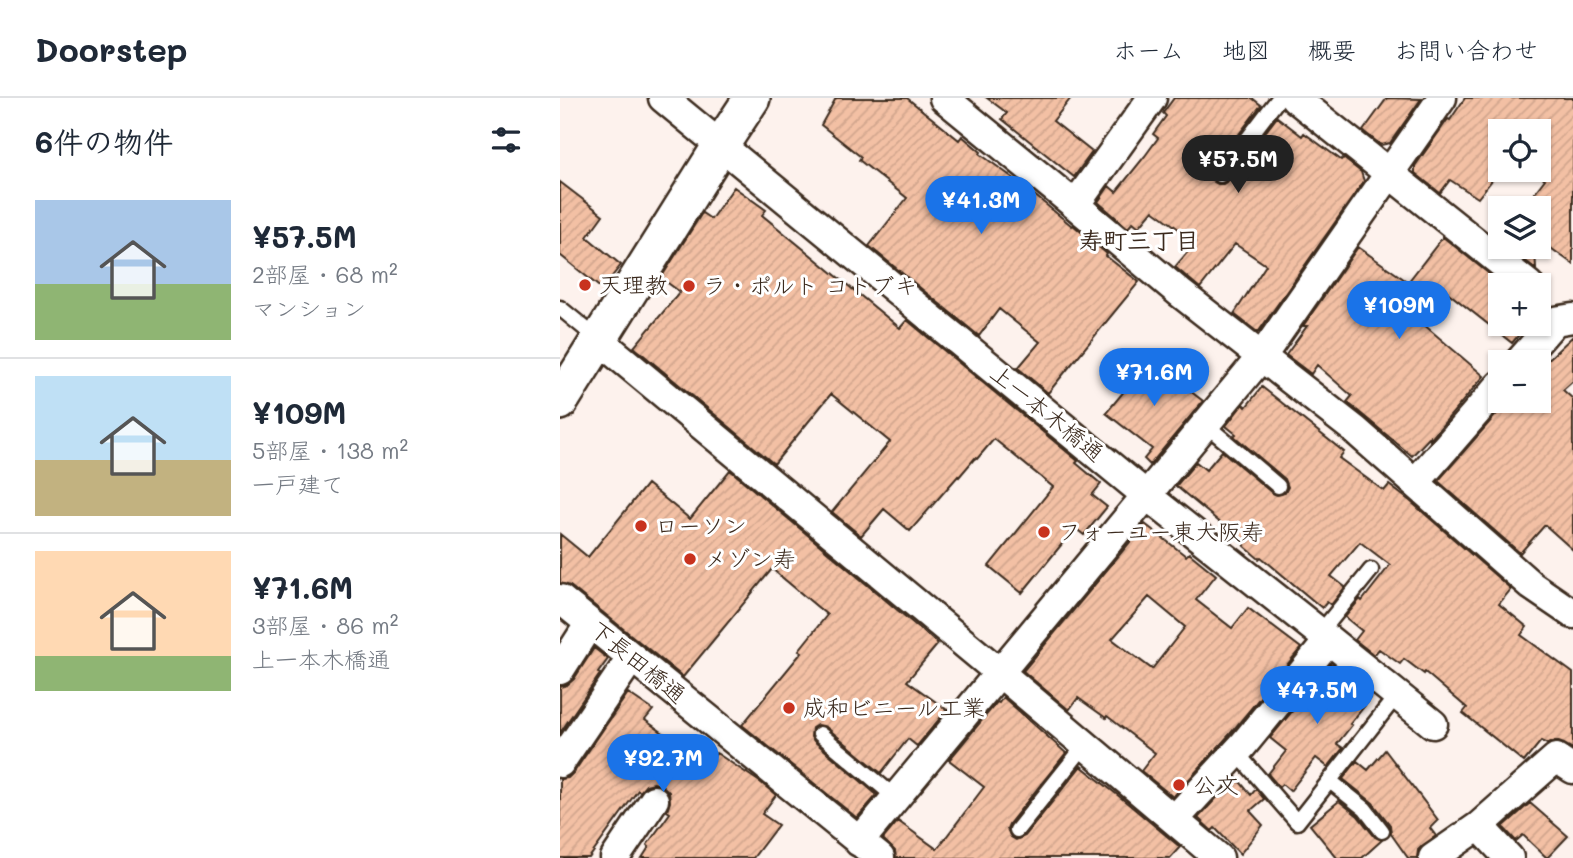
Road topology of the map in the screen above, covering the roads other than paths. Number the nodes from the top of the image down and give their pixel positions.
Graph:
1 (663, 98) edge
2 (752, 98) edge
3 (944, 98) edge
4 (1153, 98) edge
5 (1279, 98) edge
6 (1296, 98) edge
7 (1442, 98) edge
8 (721, 145) junction
9 (1388, 174) junction
10 (1220, 175) dead end
11 (1075, 205) junction
12 (1514, 273) edge
13 (1551, 303) edge
14 (560, 308) edge
15 (1571, 324) edge
16 (599, 340) junction
17 (1530, 350) edge
18 (1262, 356) junction
19 (1488, 399) edge
20 (560, 402) edge
21 (1205, 424) junction
22 (1415, 483) junction
23 (1278, 486) dead end
24 (1146, 495) junction
25 (1371, 570) dead end
26 (560, 599) edge
27 (1573, 614) edge
28 (590, 623) junction
29 (1325, 636) junction
30 (632, 657) junction
31 (560, 670) edge
32 (1000, 673) junction
33 (1397, 695) junction
34 (1433, 724) dead end
35 (820, 734) dead end
36 (1086, 745) junction
37 (1236, 752) junction
38 (560, 763) edge
39 (1573, 769) edge
40 (1330, 781) junction
41 (896, 798) junction
42 (654, 800) dead end
43 (1174, 820) junction
44 (1479, 826) junction
45 (1017, 830) dead end
46 (1382, 831) dead end
47 (1189, 849) edge
48 (869, 850) edge
49 (615, 858) edge
50 (1219, 858) edge
51 (1433, 858) edge
52 (1509, 858) edge

1 - 8 street, 上一本木橋通
2 - 8 street
3 - 11 street
4 - 11 street
5 - 10 lane
6 - 9 street
7 - 9 street
8 - 16 street
8 - 24 street, 上一本木橋通
9 - 12 street
9 - 18 street
11 - 18 street
13 - 15 street
14 - 16 lane
15 - 17 street
16 - 20 street
16 - 32 street
18 - 21 street
18 - 22 street
19 - 22 street
21 - 23 lane
21 - 24 street
22 - 27 street
24 - 29 street, 上一本木橋通
24 - 32 street
25 - 29 lane
26 - 28 street, 下長田橋通
28 - 30 street, 下長田橋通
28 - 31 street
29 - 33 street, 上一本木橋通
29 - 37 street
30 - 38 street
30 - 48 street, 下長田橋通
32 - 36 street
32 - 41 street
33 - 34 street, 上一本木橋通
33 - 40 lane
35 - 41 lane
36 - 43 street
36 - 45 lane
37 - 40 lane
37 - 43 street
39 - 44 street
40 - 46 lane
41 - 48 street
42 - 49 street
43 - 47 street
44 - 51 street
44 - 52 street
47 - 50 street

